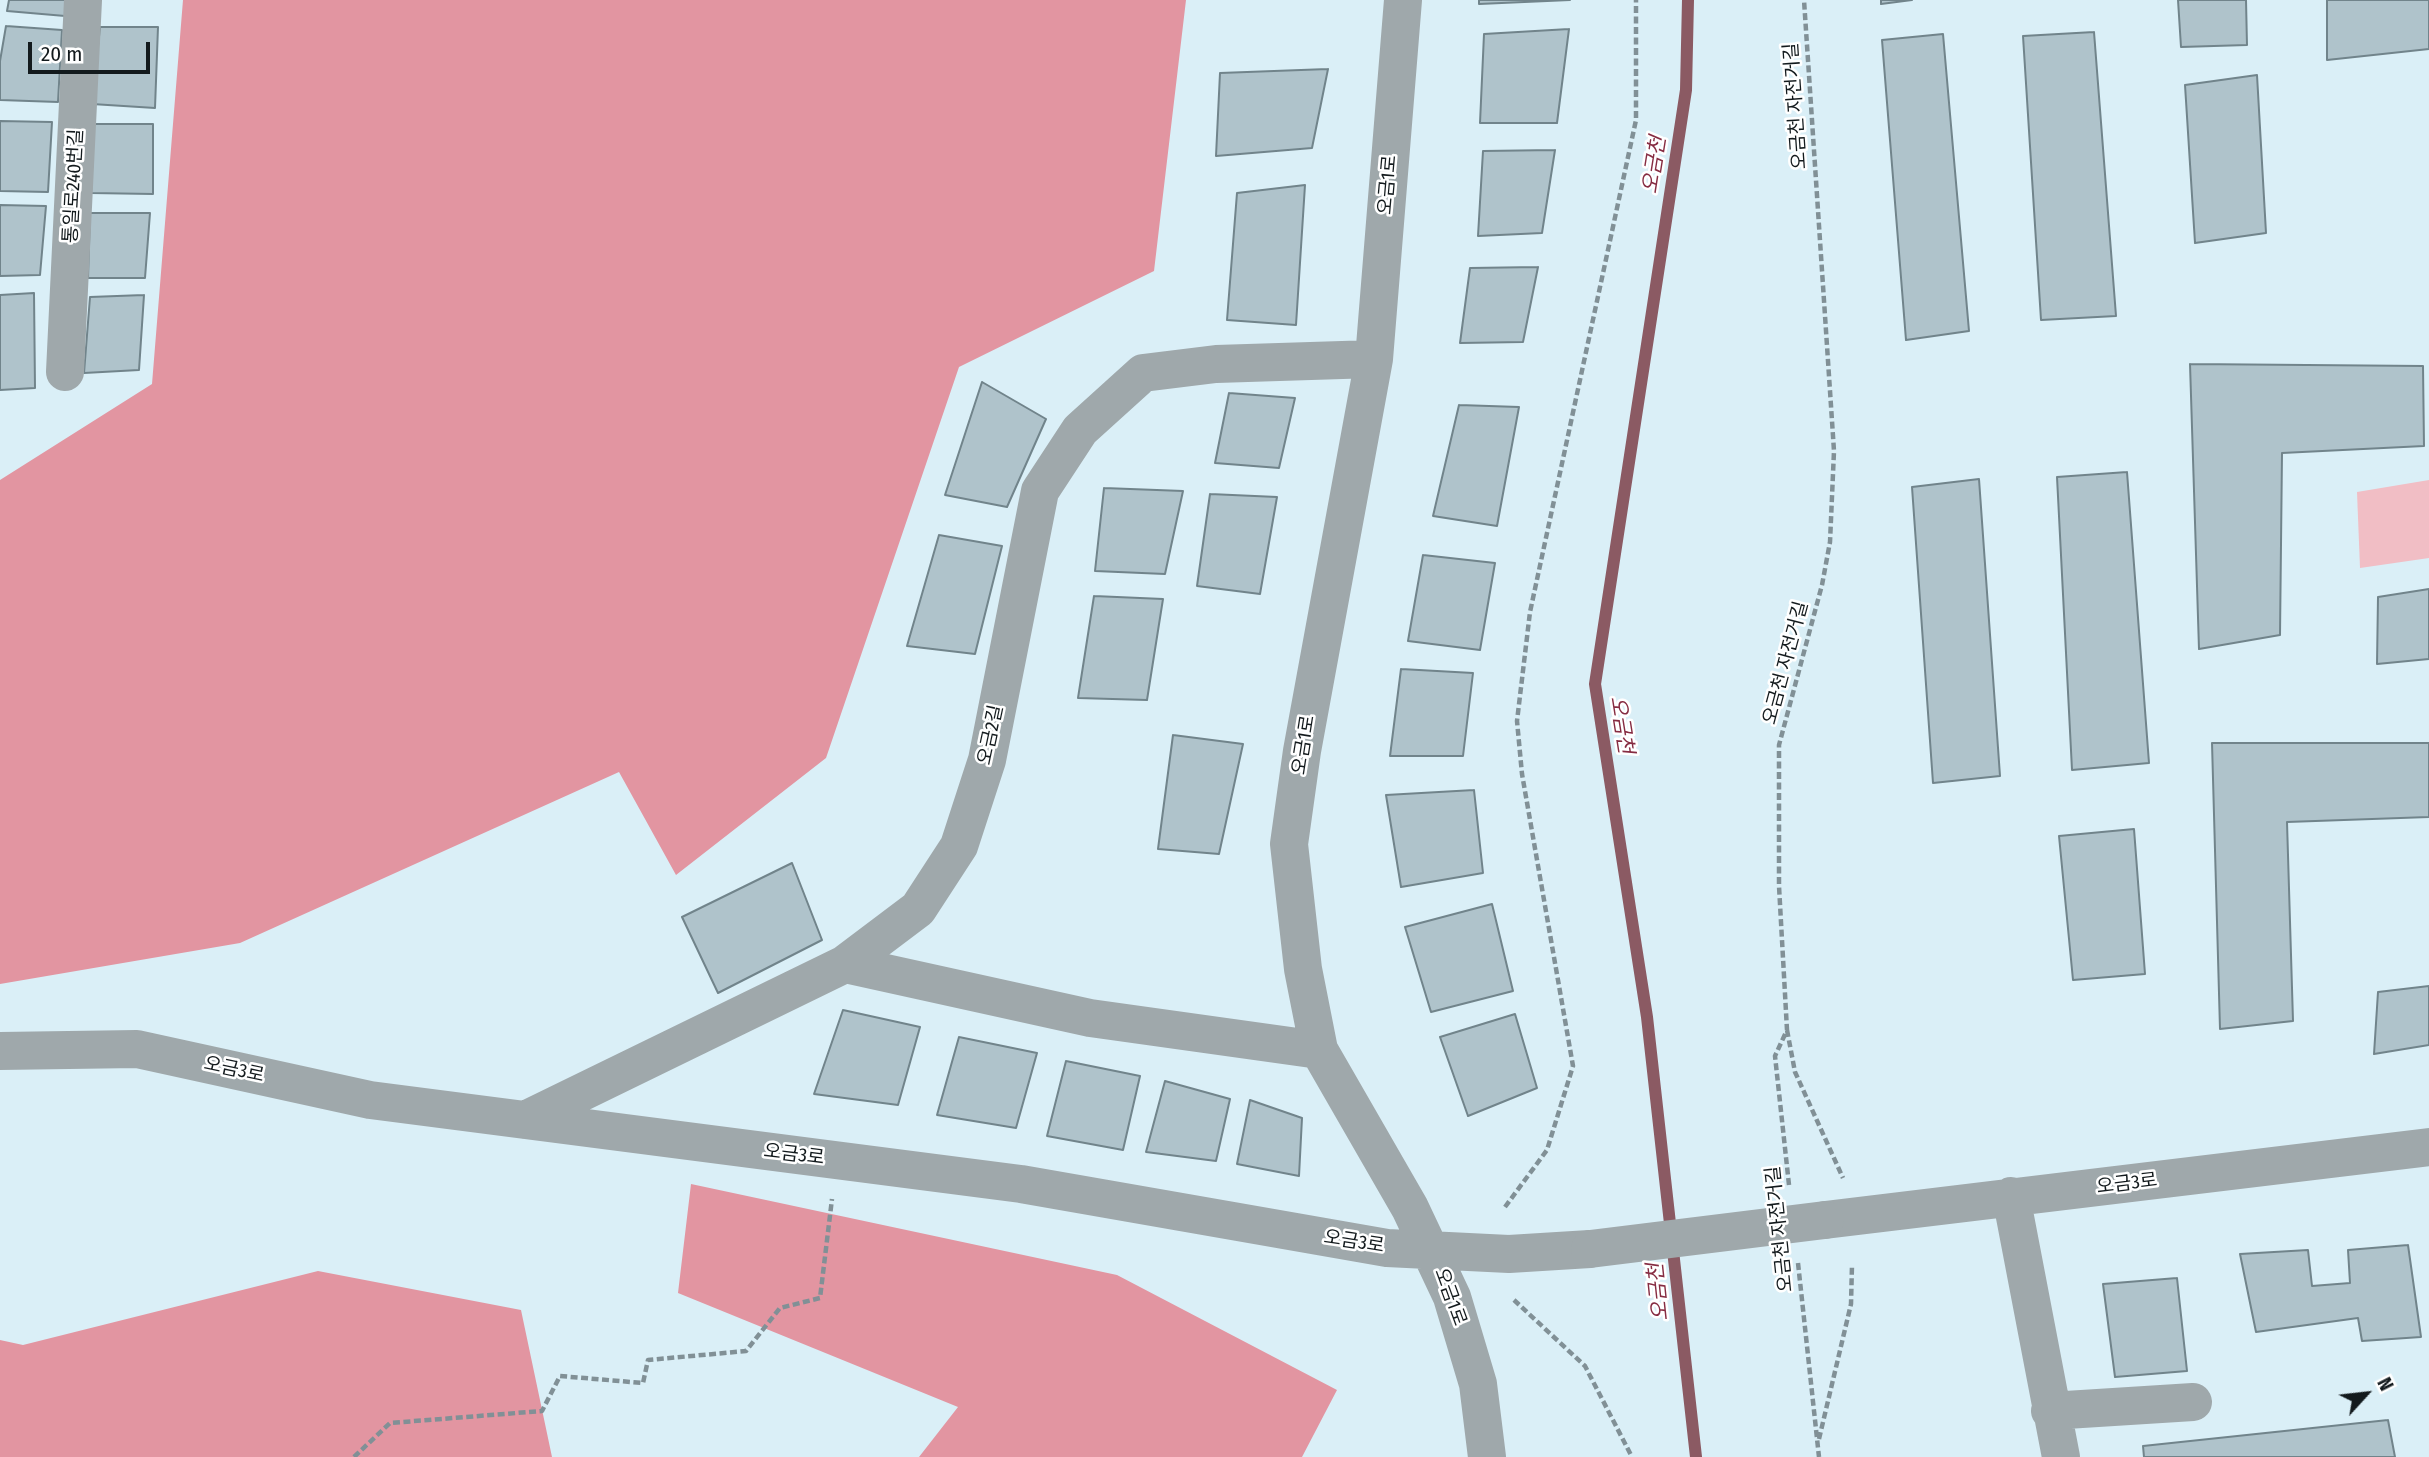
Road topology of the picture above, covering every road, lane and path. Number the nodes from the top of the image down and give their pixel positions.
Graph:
1 (83, 0) edge
2 (1403, 0) edge
3 (1636, 0) edge
4 (1804, 0) edge
5 (1374, 359) junction
6 (65, 372) dead end
7 (845, 964) junction
8 (1787, 1030) junction
9 (1319, 1050) junction
10 (0, 1051) edge
11 (524, 1120) junction
12 (2429, 1147) edge
13 (1844, 1178) dead end
14 (833, 1193) dead end
15 (1790, 1195) dead end
16 (2011, 1196) junction
17 (1505, 1207) dead end
18 (1432, 1250) junction
19 (1796, 1251) dead end
20 (1852, 1265) dead end
21 (1514, 1300) dead end
22 (2193, 1402) dead end
23 (2050, 1411) junction
24 (1818, 1445) junction
25 (354, 1457) edge
26 (1487, 1457) edge
27 (1632, 1457) edge
28 (1819, 1457) edge
29 (2061, 1457) edge

1 - 6 street, 통일로240번길
2 - 5 street, 오금1로
3 - 17 path
4 - 8 path, 오금천 자전거길
5 - 7 street, 오금2길
5 - 9 street, 오금1로
7 - 9 street
7 - 11 street, 오금2길
8 - 13 path
8 - 15 path, 오금천 자전거길
9 - 18 street, 오금1로
10 - 11 street, 오금3로
11 - 18 street, 오금3로
12 - 16 street, 오금3로
14 - 25 path
16 - 18 street, 오금3로, bridge
16 - 23 street
18 - 26 street, 오금1로
19 - 24 path, 오금천 자전거길
20 - 24 path
21 - 27 path
22 - 23 street
23 - 29 street
24 - 28 path, 오금천 자전거길

